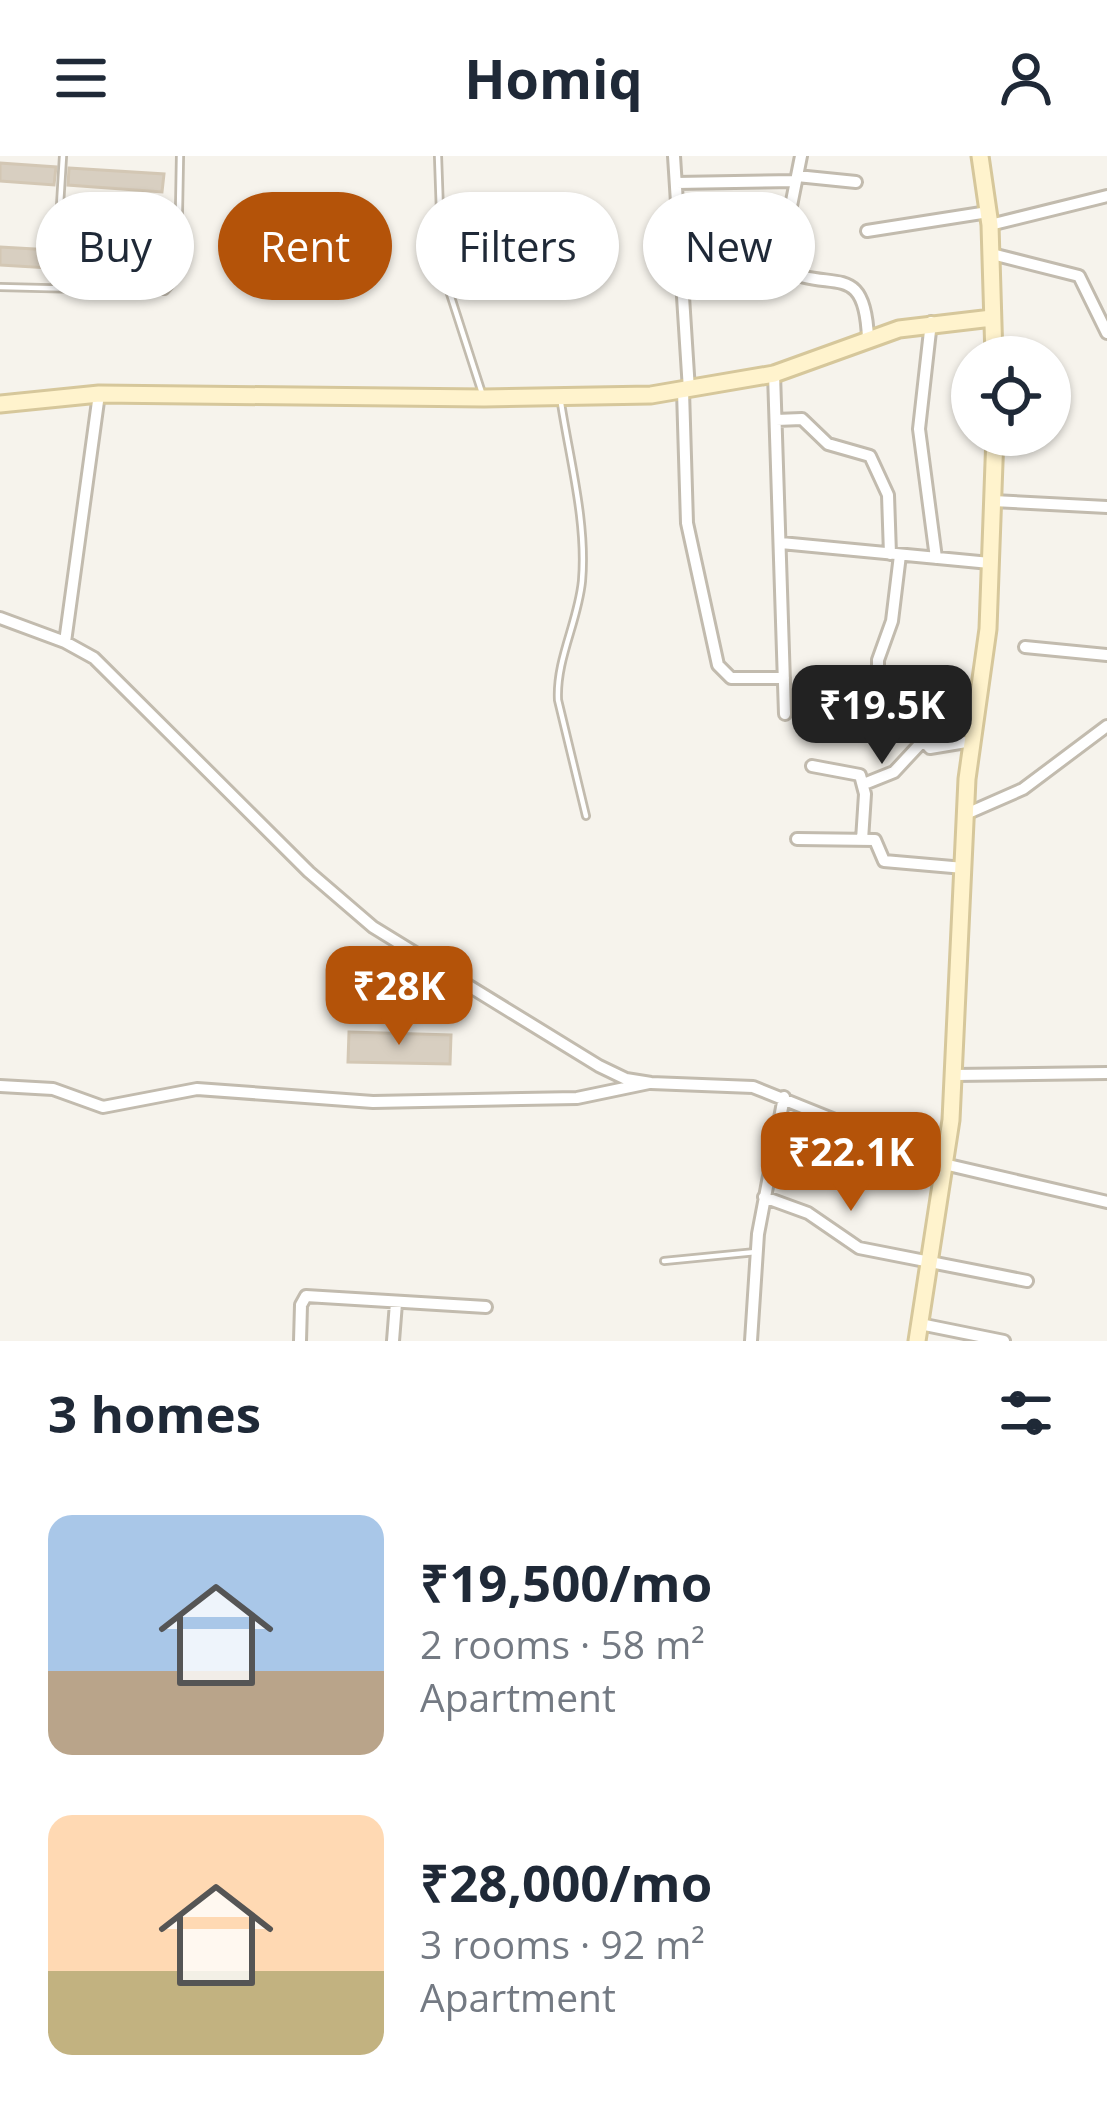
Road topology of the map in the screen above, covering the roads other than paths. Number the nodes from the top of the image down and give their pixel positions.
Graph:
1 (63, 156) edge
2 (180, 156) edge
3 (438, 156) edge
4 (674, 156) edge
5 (801, 156) edge
6 (980, 156) edge
7 (797, 178) junction
8 (856, 182) dead end
9 (676, 183) junction
10 (61, 192) edge
11 (179, 192) edge
12 (1107, 196) edge
13 (989, 219) junction
14 (867, 231) dead end
15 (992, 254) junction
16 (0, 287) edge
17 (36, 288) edge
18 (992, 318) junction
19 (931, 322) junction
20 (1107, 333) edge
21 (993, 336) edge
22 (868, 340) junction
23 (774, 374) junction
24 (686, 390) junction
25 (99, 394) junction
26 (484, 398) junction
27 (560, 398) junction
28 (0, 404) edge
29 (776, 420) junction
30 (994, 456) edge
31 (993, 501) junction
32 (1107, 507) edge
33 (781, 543) junction
34 (895, 554) junction
35 (936, 558) junction
36 (990, 563) junction
37 (0, 618) edge
38 (65, 641) junction
39 (1025, 647) dead end
40 (1107, 655) edge
41 (784, 678) junction
42 (785, 714) dead end
43 (1107, 726) edge
44 (972, 741) junction
45 (920, 743) junction
46 (812, 766) dead end
47 (864, 784) junction
48 (966, 814) junction
49 (586, 816) dead end
50 (797, 839) dead end
51 (862, 840) junction
52 (964, 868) junction
53 (398, 944) junction
54 (416, 996) dead end
55 (1107, 1073) edge
56 (954, 1075) junction
57 (651, 1083) junction
58 (0, 1086) edge
59 (784, 1097) junction
60 (944, 1164) junction
61 (764, 1197) junction
62 (1107, 1202) edge
63 (756, 1252) junction
64 (664, 1261) dead end
65 (930, 1263) junction
66 (1027, 1281) dead end
67 (396, 1303) junction
68 (486, 1307) dead end
69 (919, 1333) edge
70 (300, 1341) edge
71 (393, 1341) edge
72 (751, 1341) edge
73 (1004, 1341) edge

1 - 10 lane
2 - 11 lane
3 - 26 lane
4 - 9 street
5 - 7 street
6 - 13 main road
7 - 8 street
7 - 9 street
7 - 22 street
9 - 24 street
12 - 13 street
13 - 14 street
13 - 15 main road
15 - 18 main road
15 - 20 street
16 - 17 lane
18 - 19 main road
18 - 21 main road
19 - 22 main road
19 - 35 street
22 - 23 main road
23 - 24 main road
23 - 29 street
24 - 27 main road
24 - 41 street
25 - 26 main road
25 - 28 main road
25 - 38 street
26 - 27 main road
27 - 49 lane
29 - 33 street
29 - 34 street
30 - 31 main road
31 - 32 street
31 - 36 main road
33 - 34 street
33 - 41 street
34 - 35 street
34 - 45 street
35 - 36 street
36 - 44 main road
37 - 38 street
38 - 53 street
39 - 40 street
41 - 42 street
43 - 48 street
44 - 45 street
44 - 48 main road
45 - 47 street
46 - 47 street
47 - 51 street
48 - 52 main road
50 - 51 street
51 - 52 street
52 - 56 main road
53 - 54 lane
53 - 57 street
55 - 56 street
56 - 60 main road
57 - 58 street
57 - 59 street
59 - 60 street
59 - 61 street
60 - 62 street
60 - 65 main road
61 - 63 street
61 - 65 street
63 - 64 lane
63 - 72 street
65 - 66 street
65 - 69 main road
67 - 68 street
67 - 70 street
67 - 71 street
69 - 73 street

